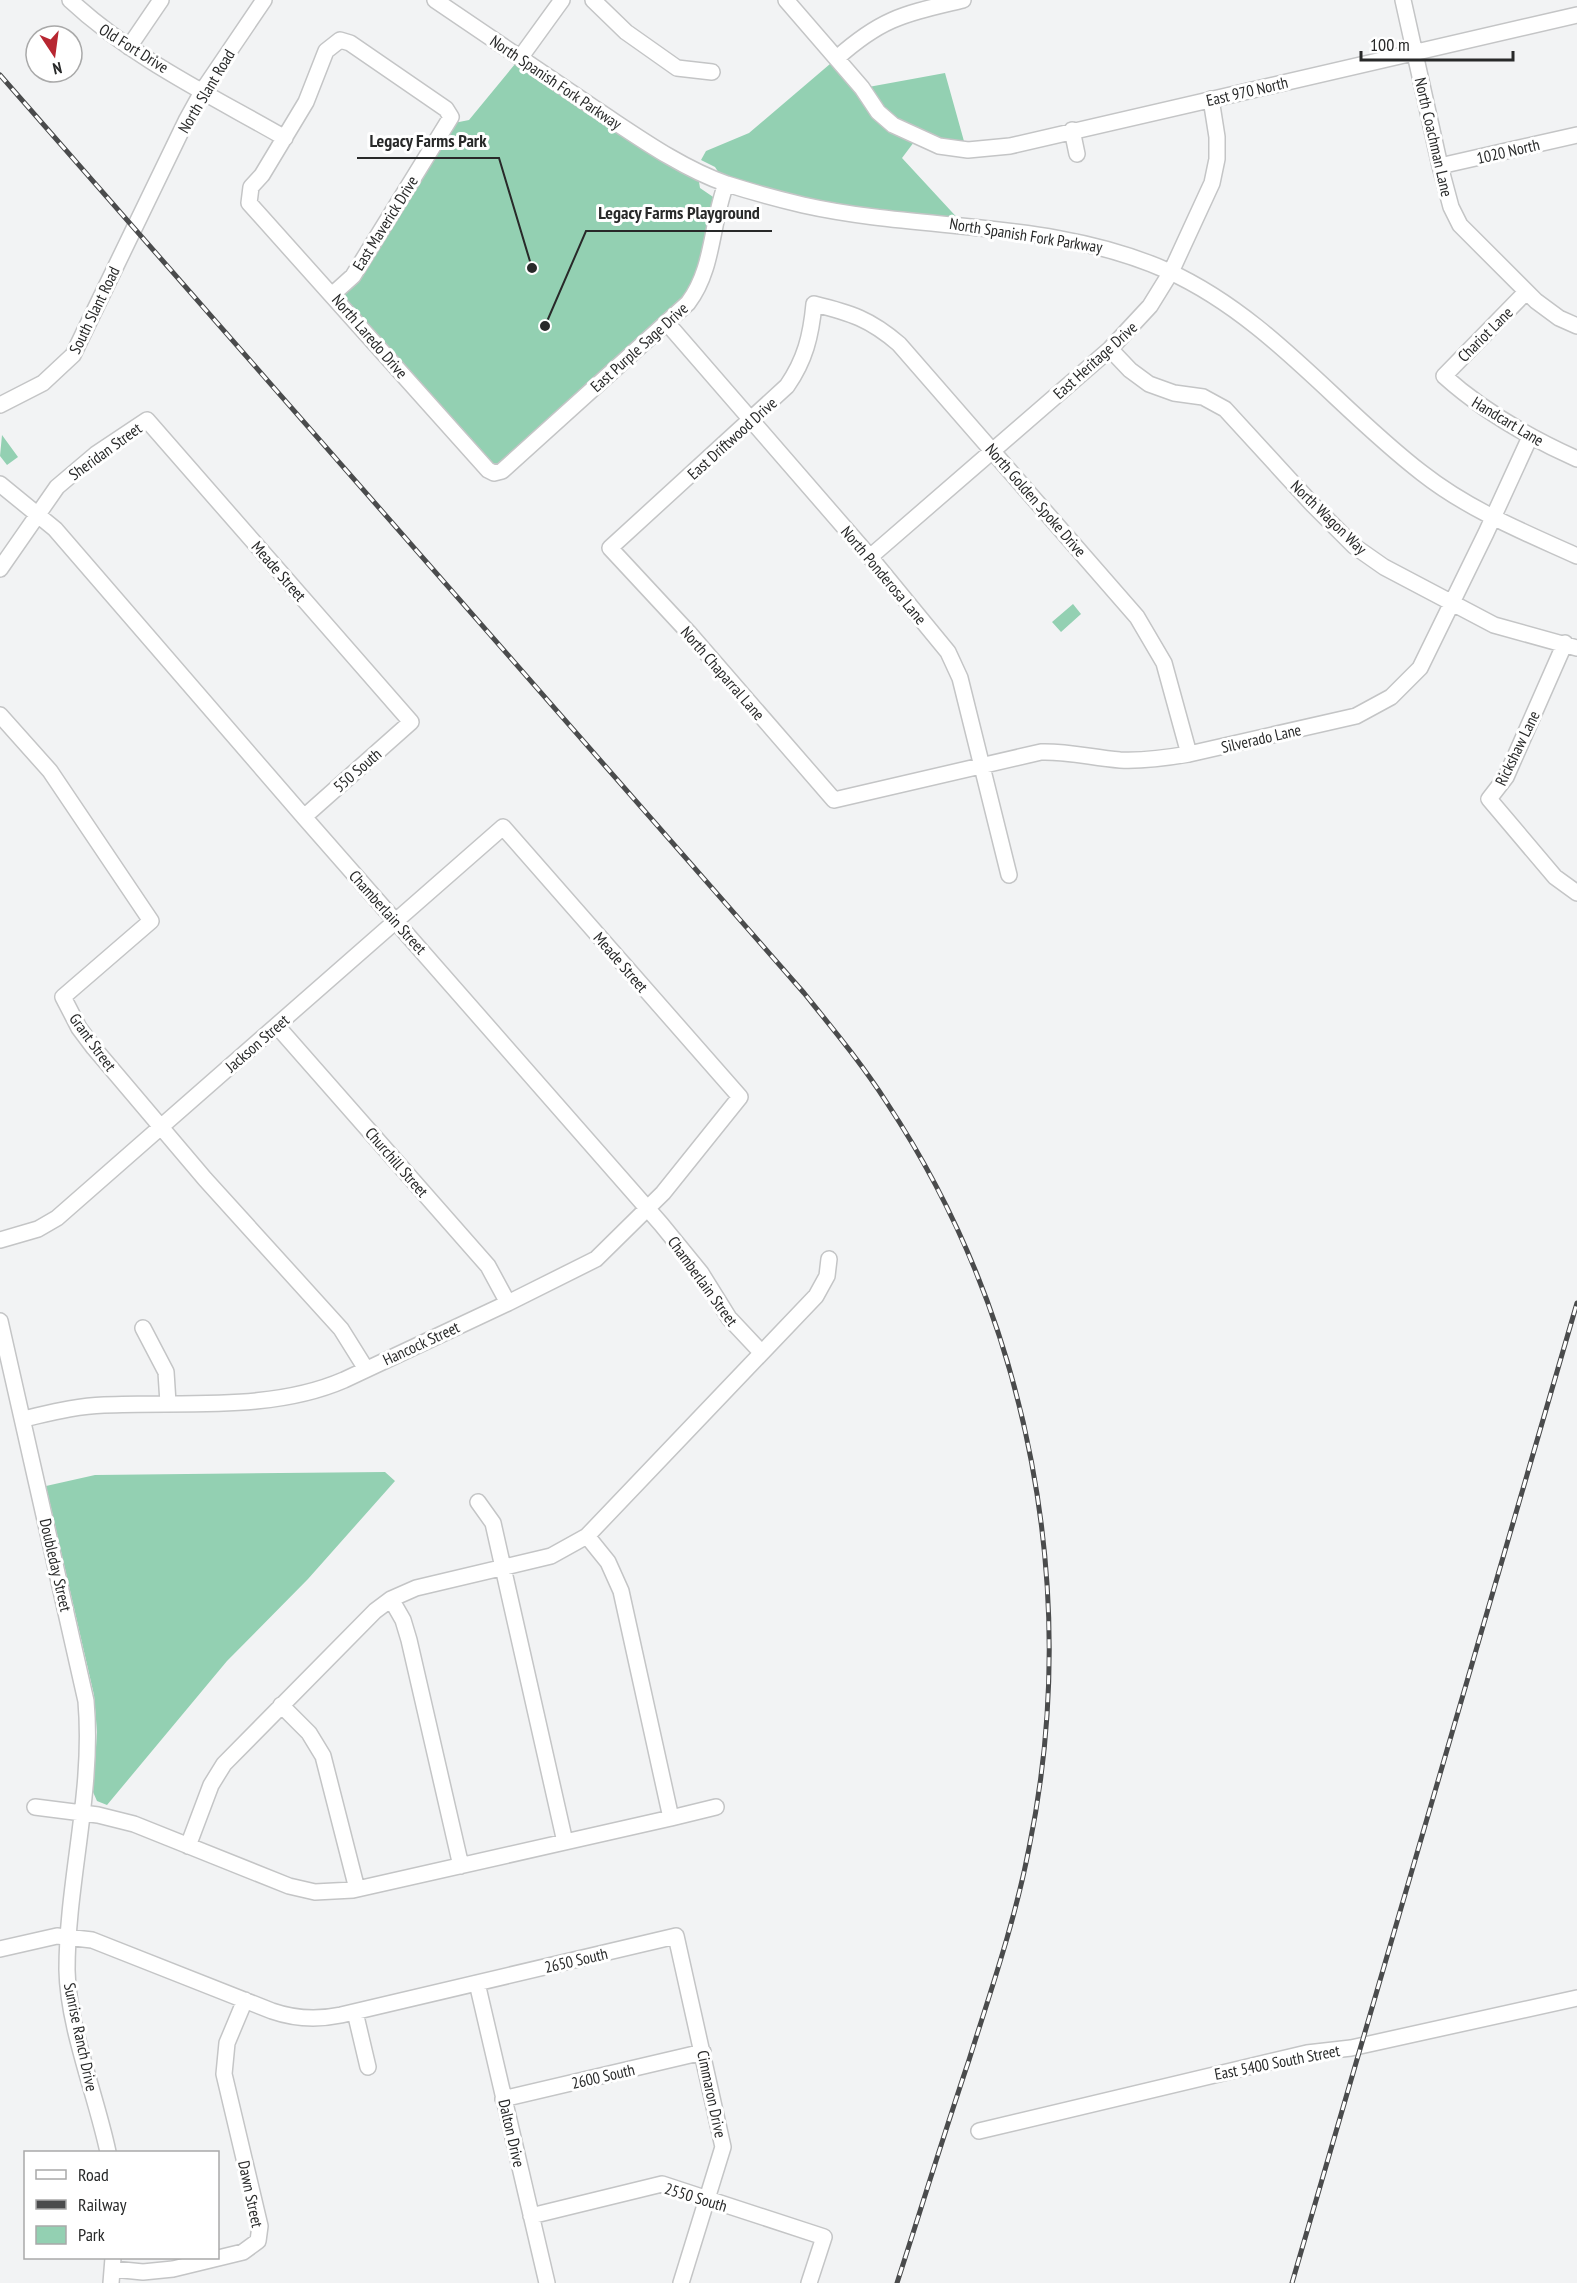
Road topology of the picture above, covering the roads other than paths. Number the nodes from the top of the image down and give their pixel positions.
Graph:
1 (70, 0) edge
2 (161, 0) edge
3 (264, 0) edge
4 (435, 0) edge
5 (562, 0) edge
6 (593, 0) edge
7 (786, 0) edge
8 (963, 0) edge
9 (1402, 0) edge
10 (1577, 15) edge
11 (129, 47) junction
12 (1415, 52) junction
13 (520, 58) junction
14 (837, 58) junction
15 (712, 72) dead end
16 (203, 90) junction
17 (1211, 99) junction
18 (1072, 130) junction
19 (1577, 135) edge
20 (285, 138) junction
21 (1077, 154) dead end
22 (1440, 166) junction
23 (726, 184) junction
24 (155, 185) joint
25 (1170, 272) junction
26 (1526, 292) junction
27 (333, 294) junction
28 (814, 304) joint
29 (667, 323) junction
30 (1577, 326) edge
31 (1110, 349) junction
32 (1444, 376) joint
33 (0, 405) edge
34 (147, 420) joint
35 (751, 421) junction
36 (1530, 437) junction
37 (993, 451) junction
38 (1577, 459) edge
39 (494, 473) joint
40 (0, 484) edge
41 (39, 513) junction
42 (1494, 518) junction
43 (610, 548) joint
44 (1577, 556) edge
45 (870, 557) junction
46 (0, 569) edge
47 (1453, 604) junction
48 (1571, 646) edge
49 (0, 715) edge
50 (411, 722) joint
51 (1189, 754) junction
52 (982, 765) junction
53 (834, 800) joint
54 (303, 817) junction
55 (503, 827) joint
56 (1009, 875) dead end
57 (1577, 893) edge
58 (396, 920) junction
59 (277, 1026) junction
60 (740, 1097) joint
61 (162, 1126) junction
62 (648, 1209) junction
63 (0, 1240) edge
64 (829, 1258) dead end
65 (508, 1304) junction
66 (0, 1321) edge
67 (143, 1329) dead end
68 (761, 1352) junction
69 (366, 1369) junction
70 (168, 1403) junction
71 (23, 1419) junction
72 (478, 1502) dead end
73 (587, 1536) junction
74 (503, 1568) junction
75 (391, 1599) junction
76 (282, 1705) junction
77 (35, 1807) dead end
78 (716, 1807) dead end
79 (83, 1812) junction
80 (672, 1818) junction
81 (565, 1842) junction
82 (188, 1846) junction
83 (461, 1866) junction
84 (357, 1889) junction
85 (69, 1936) junction
86 (676, 1936) joint
87 (0, 1949) edge
88 (477, 1983) junction
89 (1577, 1998) edge
90 (245, 2000) junction
91 (355, 2012) junction
92 (703, 2052) junction
93 (368, 2067) dead end
94 (503, 2099) junction
95 (979, 2131) dead end
96 (108, 2151) edge
97 (707, 2199) junction
98 (531, 2216) junction
99 (219, 2258) edge
100 (215, 2259) edge
101 (112, 2270) edge
102 (547, 2283) edge
103 (681, 2283) edge
104 (809, 2283) edge

1 - 11 street, Old Fort Drive
2 - 11 street
3 - 16 street, North Slant Road
4 - 13 street, North Spanish Fork Parkway
5 - 13 street
6 - 15 street
7 - 14 street, East 970 North
8 - 14 street
9 - 12 street, North Coachman Lane
10 - 12 street, East 970 North
11 - 16 street, Old Fort Drive
12 - 17 street, East 970 North
12 - 22 street, North Coachman Lane
13 - 23 street, North Spanish Fork Parkway
14 - 18 street, East 970 North
16 - 20 street, Old Fort Drive
16 - 24 street, North Slant Road
17 - 18 street, East 970 North
17 - 25 street, East Heritage Drive
18 - 21 street
19 - 22 street, 1020 North
20 - 27 street, North Laredo Drive
20 - 27 street, East Maverick Drive
22 - 26 street, North Coachman Lane
23 - 25 street, North Spanish Fork Parkway
23 - 29 street, East Purple Sage Drive
24 - 33 street, South Slant Road
25 - 31 street, East Heritage Drive
25 - 42 street, North Spanish Fork Parkway
26 - 30 street, North Coachman Lane
26 - 32 street, Chariot Lane
27 - 39 street, North Laredo Drive
28 - 35 street, East Driftwood Drive
28 - 37 street, North Golden Spoke Drive
29 - 35 street, North Ponderosa Lane
29 - 39 street, East Purple Sage Drive
31 - 37 street, East Heritage Drive
31 - 47 street, North Wagon Way
32 - 36 street, Handcart Lane
34 - 41 street, Sheridan Street
34 - 50 street, Meade Street
35 - 43 street, East Driftwood Drive
35 - 45 street, North Ponderosa Lane
36 - 38 street, Handcart Lane
36 - 42 street, Silverado Lane
37 - 45 street, East Heritage Drive
37 - 51 street, North Golden Spoke Drive
40 - 41 street, Chamberlain Street
41 - 46 street, Sheridan Street
41 - 54 street, Chamberlain Street
42 - 44 street, North Spanish Fork Parkway
42 - 47 street, Silverado Lane
43 - 53 street, North Chaparral Lane
45 - 52 street, North Ponderosa Lane
47 - 48 street, North Wagon Way
47 - 51 street, Silverado Lane
48 - 57 street, Rickshaw Lane
49 - 61 street, Grant Street
50 - 54 street, 550 South
51 - 52 street, Silverado Lane
52 - 53 street, Silverado Lane
52 - 56 street, North Ponderosa Lane
54 - 58 street, Chamberlain Street
55 - 58 street, Jackson Street
55 - 60 street, Meade Street
58 - 59 street, Jackson Street
58 - 62 street, Chamberlain Street
59 - 61 street, Jackson Street
59 - 65 street, Churchill Street
60 - 62 street, Hancock Street
61 - 63 street, Jackson Street
61 - 69 street, Grant Street
62 - 65 street, Hancock Street
62 - 68 street, Chamberlain Street
64 - 68 street
65 - 69 street, Hancock Street
66 - 71 street, Doubleday Street
67 - 70 street
68 - 73 street
69 - 70 street, Hancock Street
70 - 71 street, Hancock Street
71 - 79 street, Doubleday Street
72 - 74 street
73 - 74 street
73 - 80 street
74 - 75 street
74 - 81 street
75 - 76 street
75 - 83 street
76 - 82 street
76 - 84 street
77 - 79 street
78 - 80 street
79 - 82 street
79 - 85 street, Sunrise Ranch Drive
80 - 81 street
81 - 83 street
82 - 84 street
83 - 84 street
85 - 87 street, 2650 South
85 - 90 street, 2650 South
85 - 96 street, Sunrise Ranch Drive
86 - 88 street, 2650 South
86 - 92 street, Cimmaron Drive
88 - 91 street, 2650 South
88 - 94 street, Dalton Drive
89 - 95 street, East 5400 South Street
90 - 91 street, 2650 South
90 - 99 street, Dawn Street
91 - 93 street
92 - 94 street, 2600 South
92 - 97 street, Cimmaron Drive
94 - 98 street, Dalton Drive
97 - 98 street, 2550 South
97 - 103 street, Cimmaron Drive
97 - 104 street, 2550 South
98 - 102 street, Dalton Drive
100 - 101 street, Dawn Street

